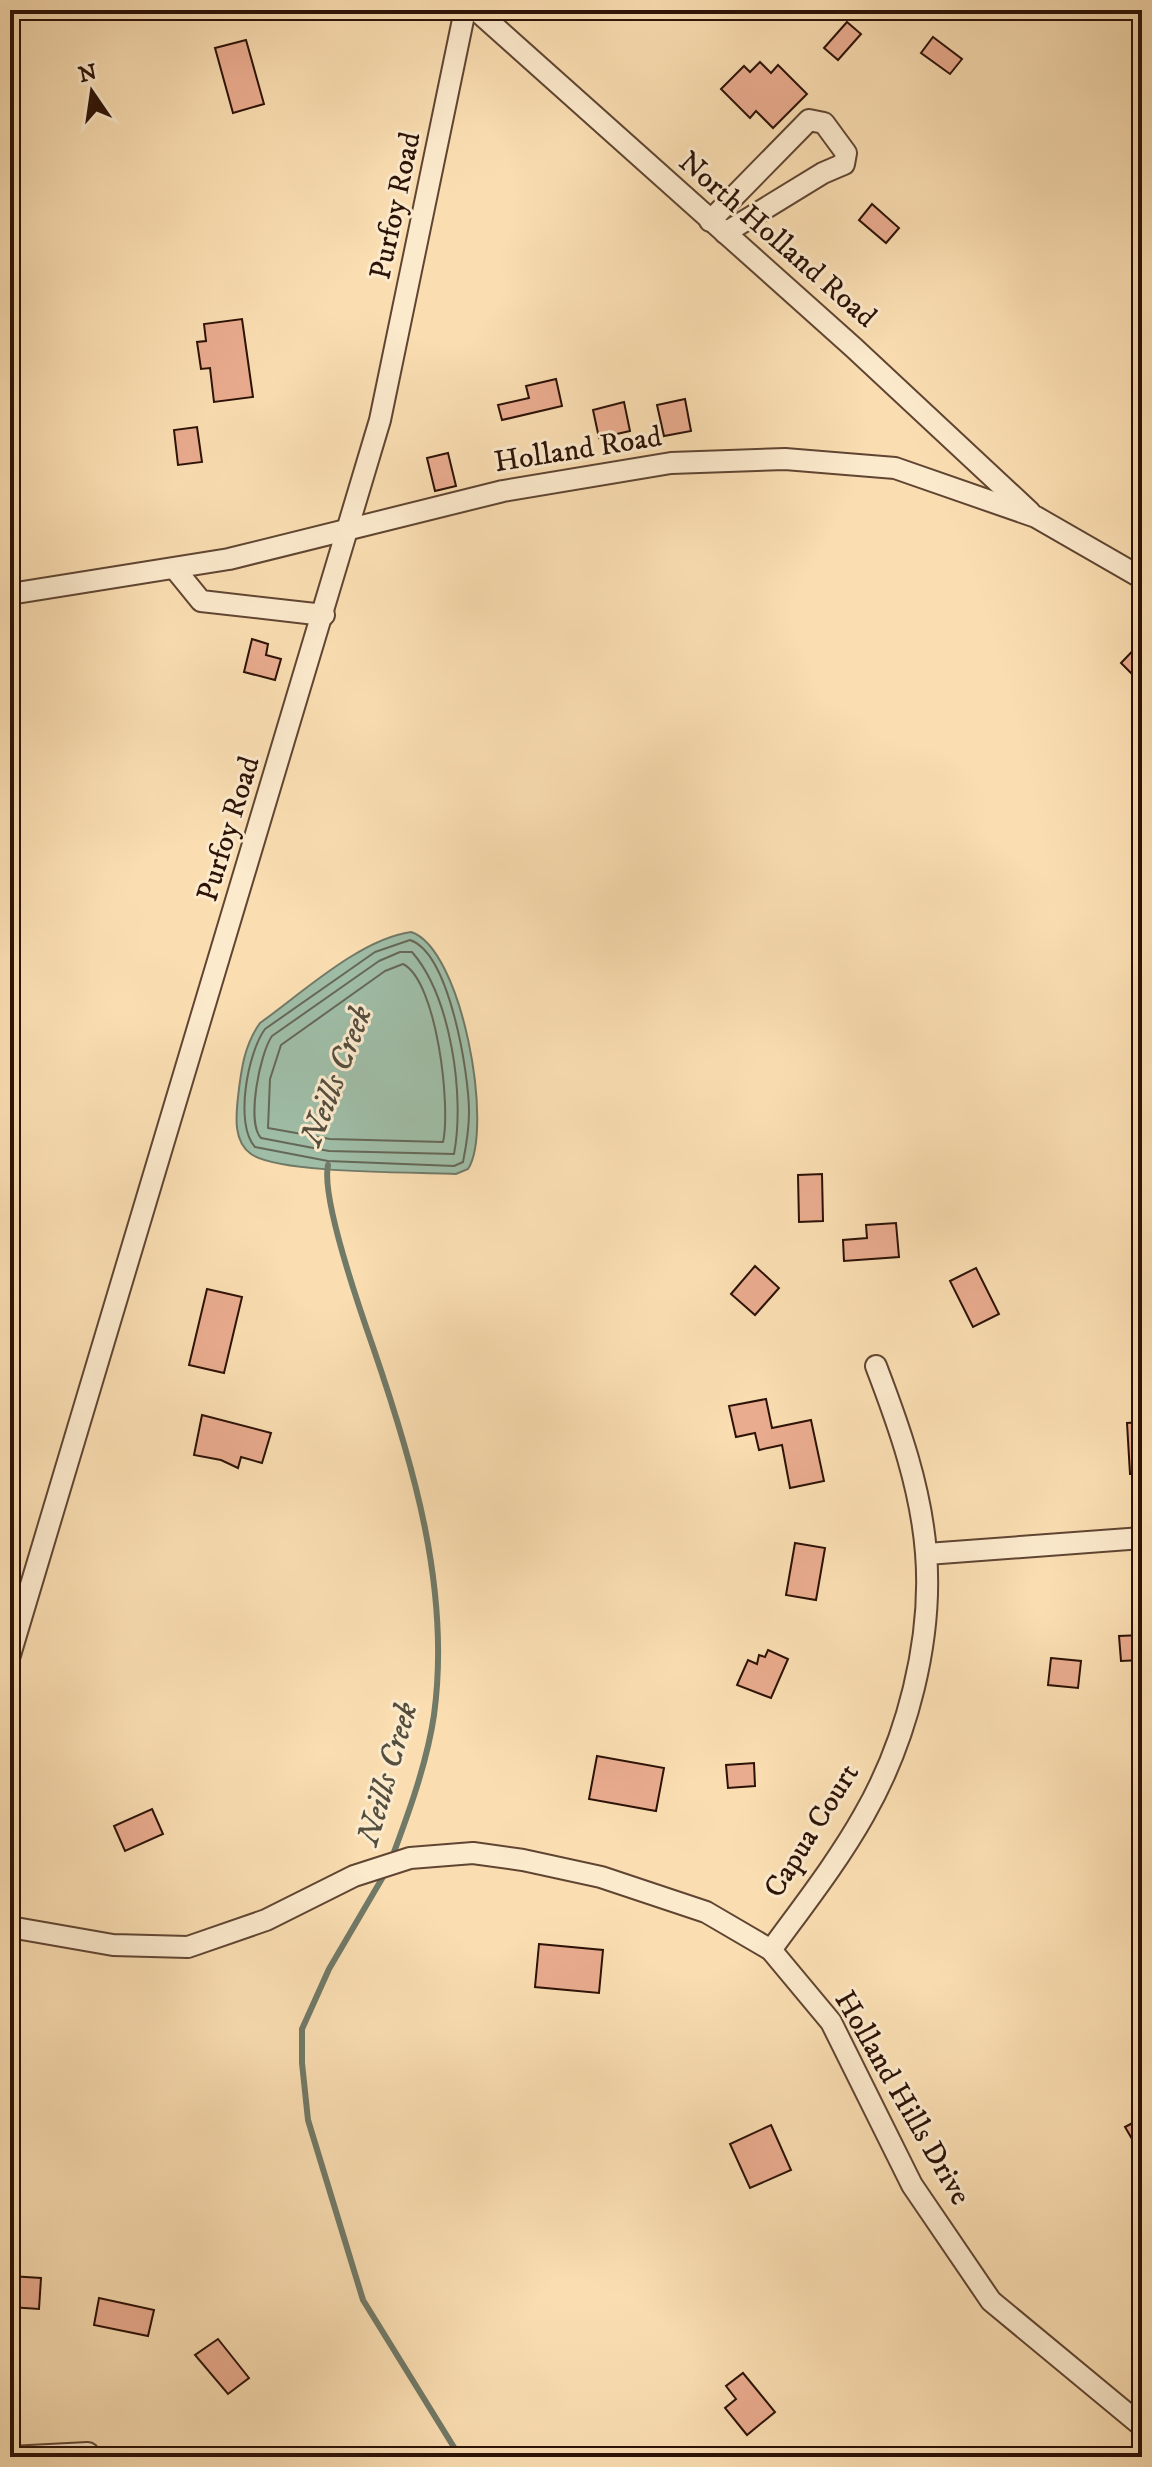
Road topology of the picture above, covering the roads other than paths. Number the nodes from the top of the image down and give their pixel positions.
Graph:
1 (465, 10) edge
2 (476, 10) edge
3 (718, 227) junction
4 (1036, 517) junction
5 (350, 530) junction
6 (175, 569) junction
7 (1142, 578) edge
8 (10, 594) edge
9 (324, 615) junction
10 (876, 1366) dead end
11 (1142, 1538) edge
12 (927, 1554) junction
13 (10, 1655) edge
14 (10, 1927) edge
15 (771, 1950) junction
16 (1142, 2426) edge
17 (88, 2453) dead end
18 (10, 2457) edge

1 - 5 street, Purfoy Road
2 - 3 street, North Holland Road
3 - 3 street
3 - 4 street, North Holland Road
4 - 5 street, Holland Road
4 - 7 street, Holland Road
5 - 6 street, Holland Road
5 - 9 street, Purfoy Road
6 - 8 street, Holland Road
6 - 9 street
9 - 13 street, Purfoy Road
10 - 12 street, Capua Court
11 - 12 street
12 - 15 street, Capua Court
14 - 15 street, Holland Hills Drive
15 - 16 street, Holland Hills Drive
17 - 18 street

